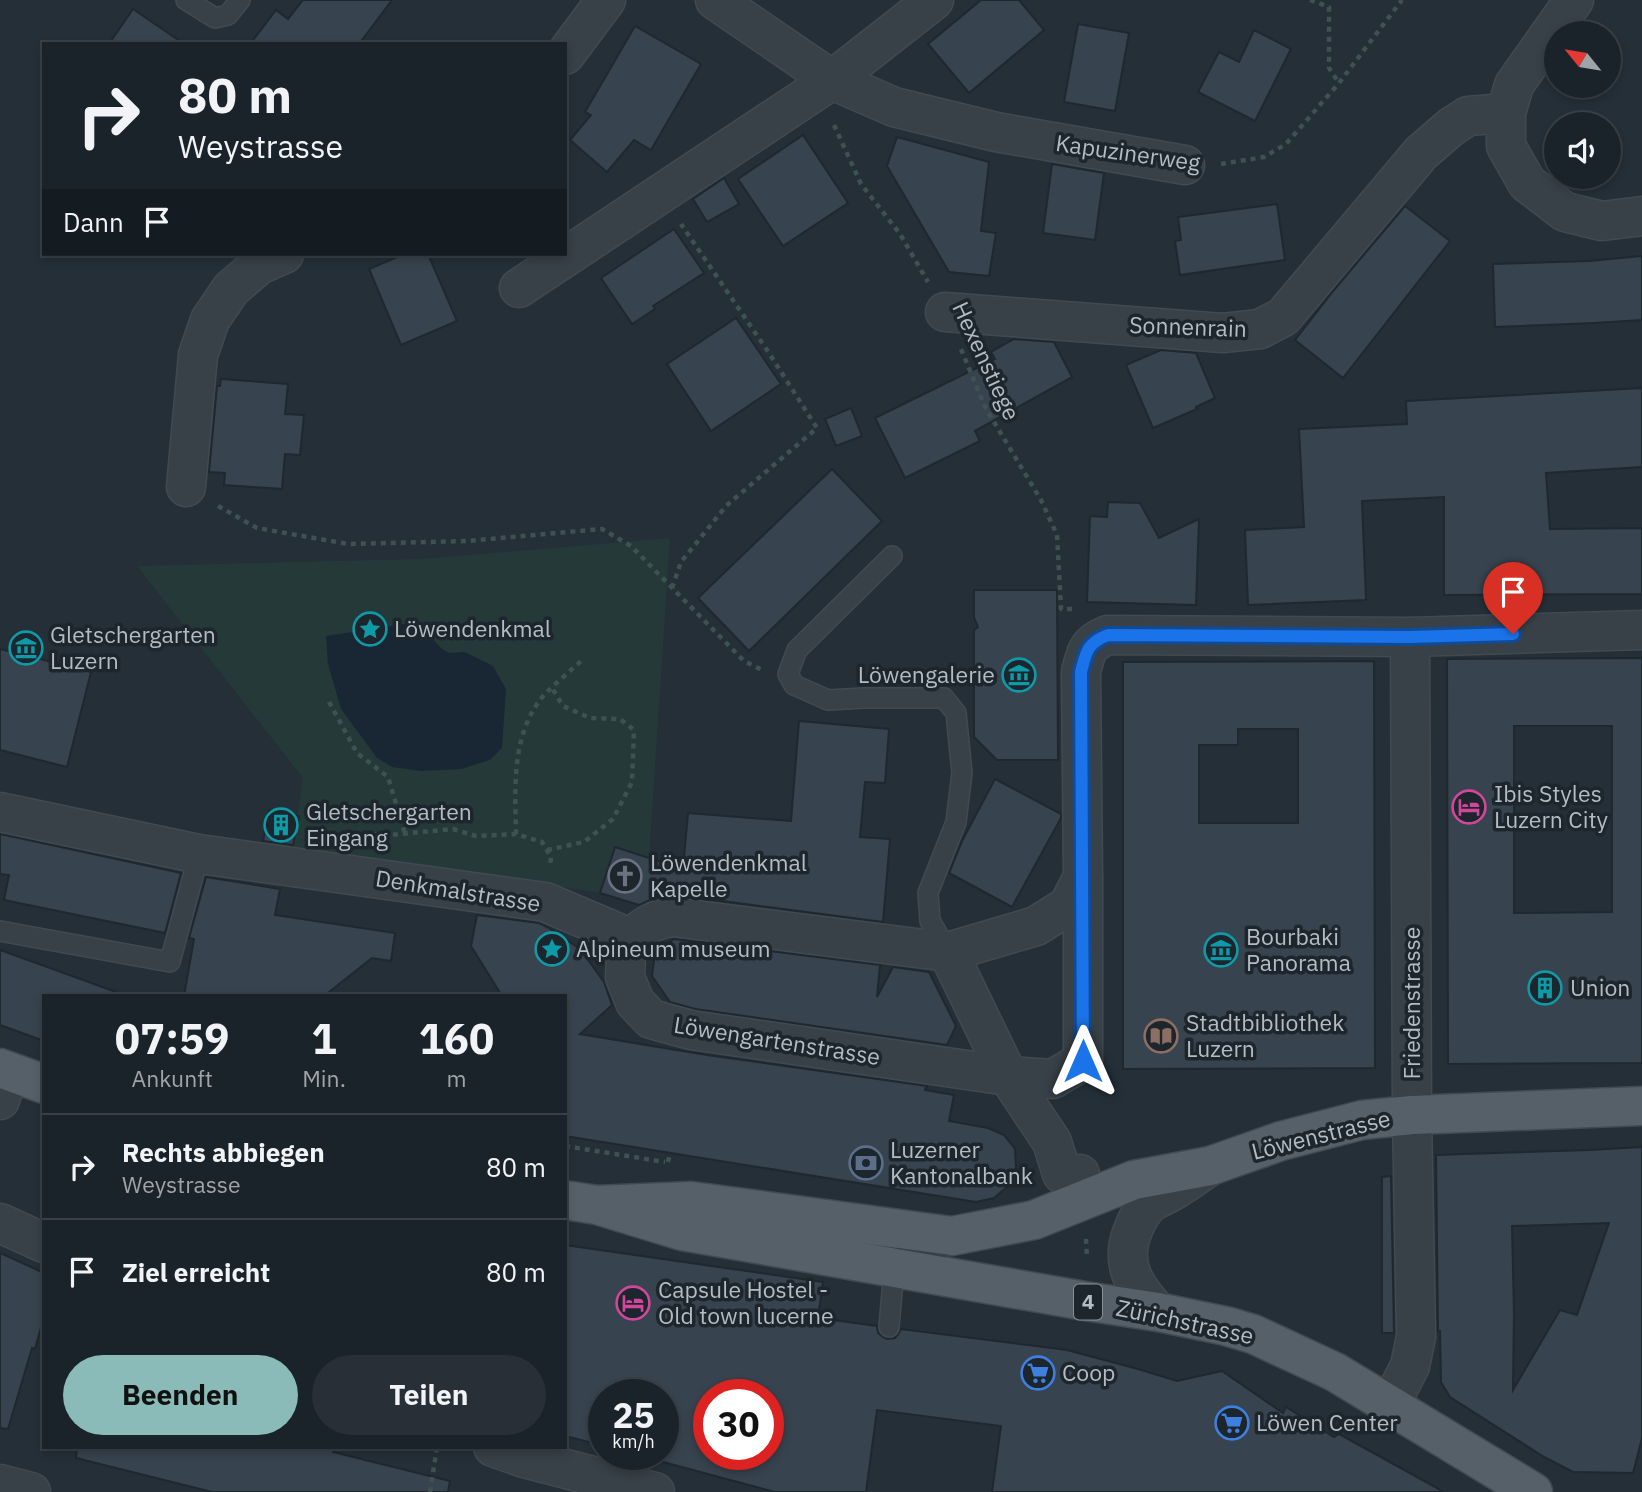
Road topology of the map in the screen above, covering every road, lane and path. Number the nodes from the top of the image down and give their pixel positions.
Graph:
1 (186, 0) edge
2 (240, 0) edge
3 (606, 0) edge
4 (715, 0) edge
5 (934, 0) edge
6 (1310, 0) edge
7 (1402, 0) edge
8 (1574, 0) edge
9 (567, 52) edge
10 (832, 80) junction
11 (1339, 83) junction
12 (1506, 113) junction
13 (831, 118) dead end
14 (1185, 165) joint
15 (1642, 216) edge
16 (682, 224) dead end
17 (279, 256) edge
18 (519, 288) dead end
19 (945, 312) junction
20 (186, 487) joint
21 (892, 556) dead end
22 (672, 588) junction
23 (1091, 624) junction
24 (1642, 630) edge
25 (1410, 637) junction
26 (581, 661) dead end
27 (794, 685) junction
28 (552, 688) junction
29 (329, 702) dead end
30 (0, 812) edge
31 (333, 832) dead end
32 (405, 834) junction
33 (516, 834) junction
34 (547, 850) junction
35 (198, 854) junction
36 (1083, 877) junction
37 (545, 902) junction
38 (0, 931) edge
39 (630, 938) junction
40 (948, 952) junction
41 (1007, 1076) junction
42 (3, 1080) edge
43 (42, 1084) edge
44 (1642, 1106) edge
45 (1412, 1115) junction
46 (670, 1153) dead end
47 (668, 1162) dead end
48 (1210, 1166) junction
49 (1080, 1174) dead end
50 (581, 1202) edge
51 (1051, 1213) joint
52 (0, 1223) edge
53 (987, 1230) junction
54 (1086, 1235) dead end
55 (42, 1242) edge
56 (894, 1269) junction
57 (1088, 1269) dead end
58 (1158, 1312) junction
59 (889, 1327) dead end
60 (1390, 1405) junction
61 (437, 1449) edge
62 (499, 1449) edge
63 (0, 1484) edge
64 (31, 1492) edge
65 (430, 1492) edge
66 (655, 1492) edge
67 (1533, 1492) edge

1 - 2 lane
3 - 9 street
4 - 10 street, Kapuzinerweg
5 - 10 street
6 - 11 path
7 - 11 path, Kapuzinerweg
8 - 12 street
10 - 14 street, Kapuzinerweg
10 - 18 street
11 - 14 path, Kapuzinerweg
12 - 15 street
12 - 19 street, Sonnenrain
13 - 19 path, Hexenstiege
16 - 22 path
17 - 20 street
19 - 23 path, Hexenstiege
20 - 22 path
21 - 27 lane
22 - 27 path
23 - 25 street
23 - 36 street
24 - 25 street
25 - 45 street, Friedenstrasse
26 - 28 path
27 - 40 lane
28 - 33 path
28 - 34 path
29 - 32 path
30 - 35 street, Denkmalstrasse
31 - 32 path
32 - 33 path
33 - 34 path
34 - 37 path
35 - 37 street, Denkmalstrasse
35 - 38 lane
36 - 40 street
36 - 41 street, Löwengartenstrasse
37 - 39 street, Denkmalstrasse
39 - 40 street
39 - 41 street, Löwengartenstrasse
40 - 41 street
41 - 49 street
42 - 43 main road
44 - 45 main road, Löwenstrasse / 4
45 - 48 main road, Löwenstrasse / 4
45 - 60 street, Friedenstrasse
46 - 47 path
48 - 51 main road, Löwenstrasse / 4
48 - 58 street
50 - 53 main road, Zürichstrasse / 4
50 - 56 main road, Zürichstrasse / 4
51 - 53 main road, Zürichstrasse / 4
52 - 55 street
53 - 56 lane
54 - 57 path
56 - 58 main road, Zürichstrasse / 4
56 - 59 lane
58 - 60 main road, Zürichstrasse / 4
60 - 67 main road, Zürichstrasse / 4
61 - 65 path
62 - 66 street
63 - 64 street

